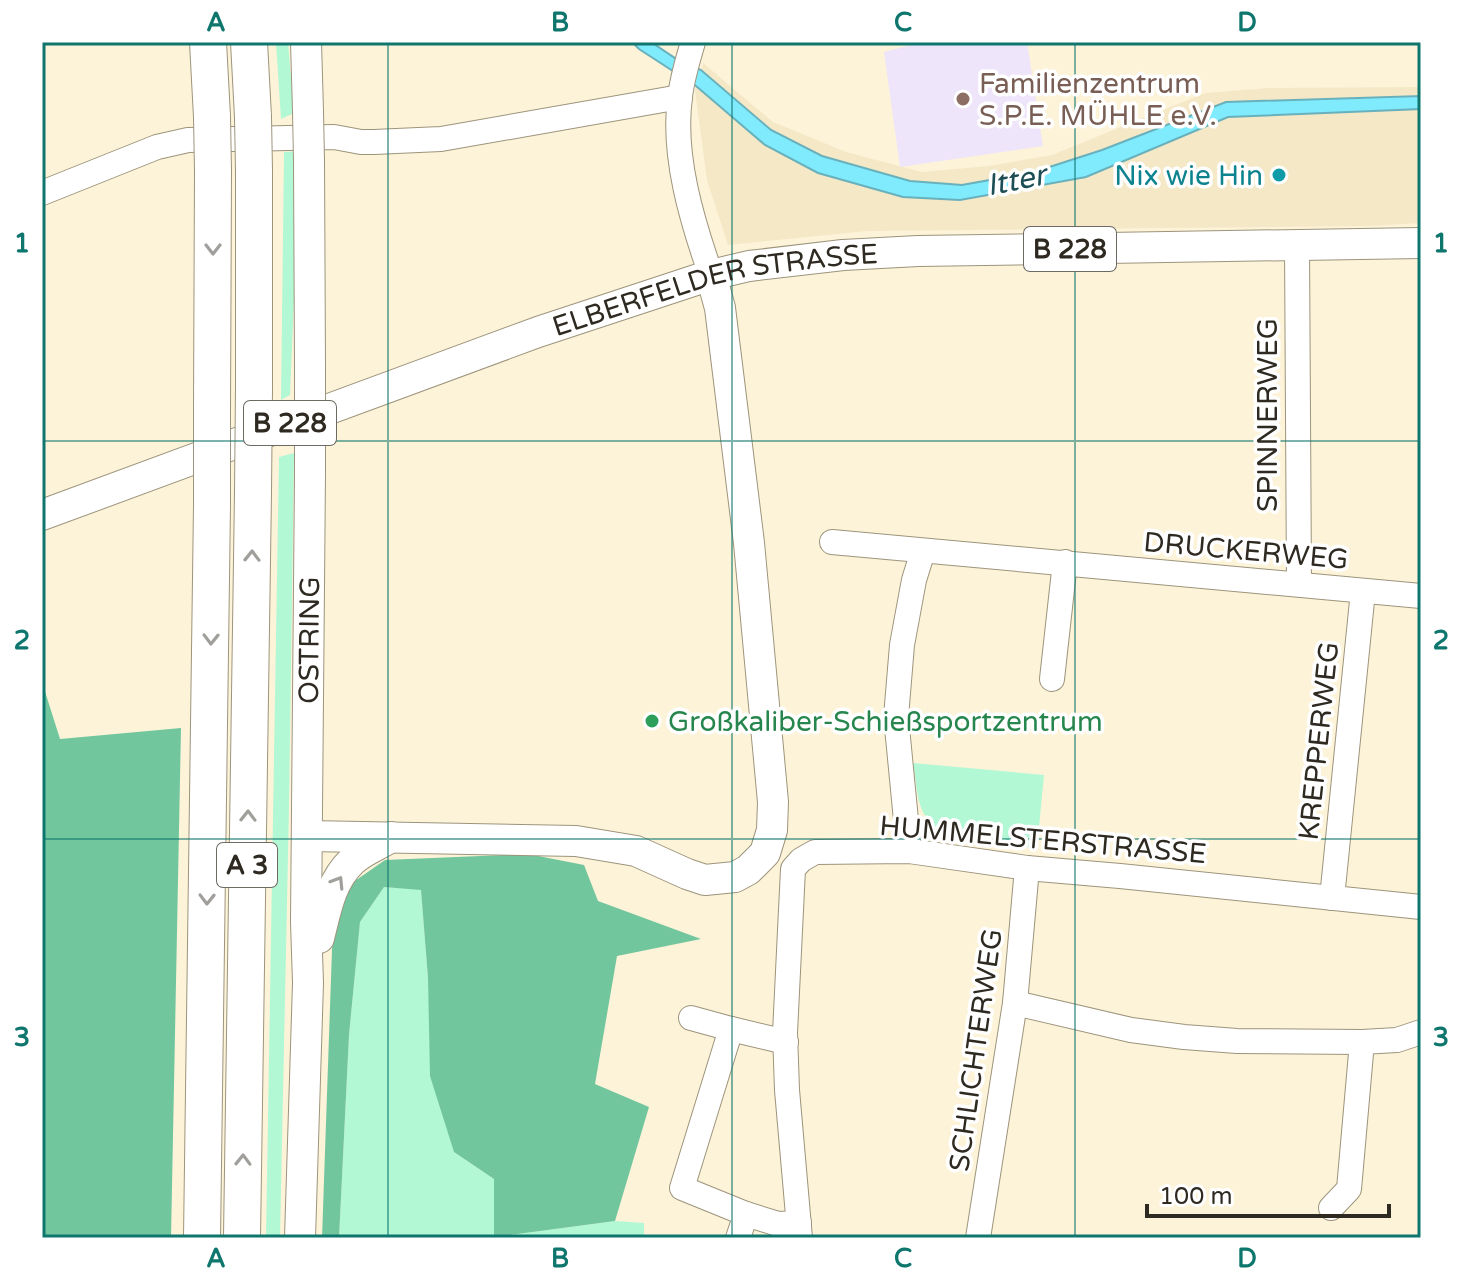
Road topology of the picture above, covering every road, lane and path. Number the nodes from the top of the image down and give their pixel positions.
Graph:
1 (208, 42) edge
2 (249, 42) edge
3 (306, 42) edge
4 (686, 70) edge
5 (42, 193) edge
6 (1421, 243) edge
7 (1297, 245) junction
8 (711, 275) junction
9 (42, 515) edge
10 (832, 542) dead end
11 (923, 551) junction
12 (1065, 562) junction
13 (1299, 584) junction
14 (1363, 591) junction
15 (1421, 596) edge
16 (1052, 679) dead end
17 (308, 836) junction
18 (391, 837) junction
19 (909, 851) junction
20 (1027, 868) junction
21 (1332, 898) junction
22 (1421, 907) edge
23 (308, 983) junction
24 (1015, 1003) junction
25 (691, 1018) dead end
26 (731, 1029) junction
27 (1421, 1032) edge
28 (786, 1042) junction
29 (1362, 1042) junction
30 (1331, 1208) dead end
31 (746, 1214) junction
32 (800, 1231) edge
33 (202, 1238) edge
34 (242, 1238) edge
35 (300, 1238) edge
36 (738, 1238) edge
37 (978, 1238) edge

1 -> 33 highway, A 3, bridge
34 -> 2 highway, A 3, bridge
3 - 17 main road, OSTRING, bridge
4 - 5 street
4 - 8 street
6 - 7 main road, ELBERFELDER STRASSE / B 228
7 - 8 main road, ELBERFELDER STRASSE / B 228
7 - 13 street, SPINNERWEG
8 - 9 main road, ELBERFELDER STRASSE / B 228
8 - 18 main road
10 - 11 street, DRUCKERWEG
11 - 12 street, DRUCKERWEG
11 - 19 street
12 - 13 street, DRUCKERWEG
12 - 16 street
13 - 14 street, DRUCKERWEG
14 - 15 street, DRUCKERWEG
14 - 21 street, KREPPERWEG
17 - 18 main road
17 - 23 main road, OSTRING
23 -> 18 main road
19 - 20 street, HUMMELSTERSTRASSE
19 - 28 street, HUMMELSTERSTRASSE
20 - 21 street, HUMMELSTERSTRASSE
20 - 24 street, SCHLICHTERWEG
21 - 22 street, HUMMELSTERSTRASSE
23 - 35 main road, OSTRING
24 - 29 street
24 - 37 street, SCHLICHTERWEG
25 - 26 street
26 - 28 street
26 - 31 street
27 - 29 street
28 - 32 street, HUMMELSTERSTRASSE
29 - 30 street
31 - 32 street
31 - 36 street

